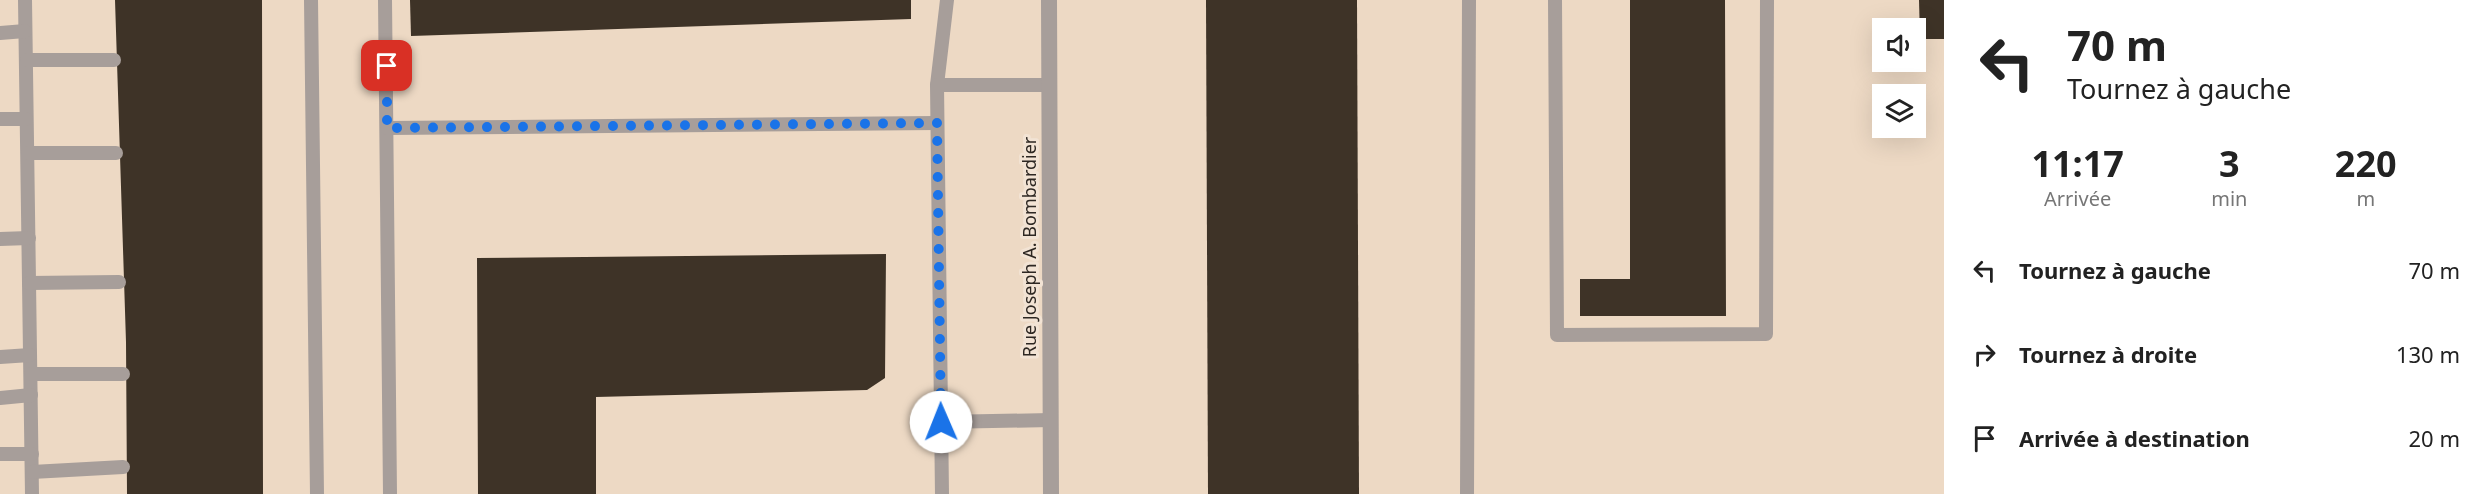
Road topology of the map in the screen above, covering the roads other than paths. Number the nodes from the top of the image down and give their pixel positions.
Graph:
1 (25, 0) edge
2 (311, 0) edge
3 (385, 0) edge
4 (947, 0) edge
5 (1049, 0) edge
6 (1469, 0) edge
7 (1555, 0) edge
8 (1767, 0) edge
9 (25, 31) junction
10 (0, 33) edge
11 (27, 60) junction
12 (114, 60) dead end
13 (937, 85) junction
14 (1049, 86) junction
15 (0, 119) edge
16 (26, 119) junction
17 (937, 123) junction
18 (387, 128) junction
19 (28, 153) junction
20 (116, 153) dead end
21 (29, 238) junction
22 (0, 239) edge
23 (119, 282) dead end
24 (29, 283) junction
25 (30, 355) junction
26 (0, 357) edge
27 (31, 374) junction
28 (123, 374) dead end
29 (31, 395) junction
30 (0, 398) edge
31 (1051, 420) junction
32 (941, 422) junction
33 (0, 454) edge
34 (32, 454) junction
35 (123, 467) dead end
36 (32, 472) junction
37 (32, 494) edge
38 (316, 494) edge
39 (390, 494) edge
40 (942, 494) edge
41 (1051, 494) edge
42 (1467, 494) edge

1 - 9 lane
2 - 38 lane
3 - 18 lane
4 - 13 lane
5 - 14 street, Rue Joseph A. Bombardier
6 - 42 lane
7 - 8 lane
9 - 10 lane
9 - 11 lane
11 - 12 lane
11 - 16 lane
13 - 14 lane
13 - 17 lane
14 - 31 street, Rue Joseph A. Bombardier
15 - 16 lane
16 - 19 lane
17 - 18 lane
17 - 32 lane
18 - 39 lane
19 - 20 lane
19 - 21 lane
21 - 22 lane
21 - 24 lane
23 - 24 lane
24 - 25 lane
25 - 26 lane
25 - 27 lane
27 - 28 lane
27 - 29 lane
29 - 30 lane
29 - 34 lane
31 - 32 lane
31 - 41 street, Rue Joseph A. Bombardier
32 - 40 lane
33 - 34 lane
34 - 36 lane
35 - 36 lane
36 - 37 lane

